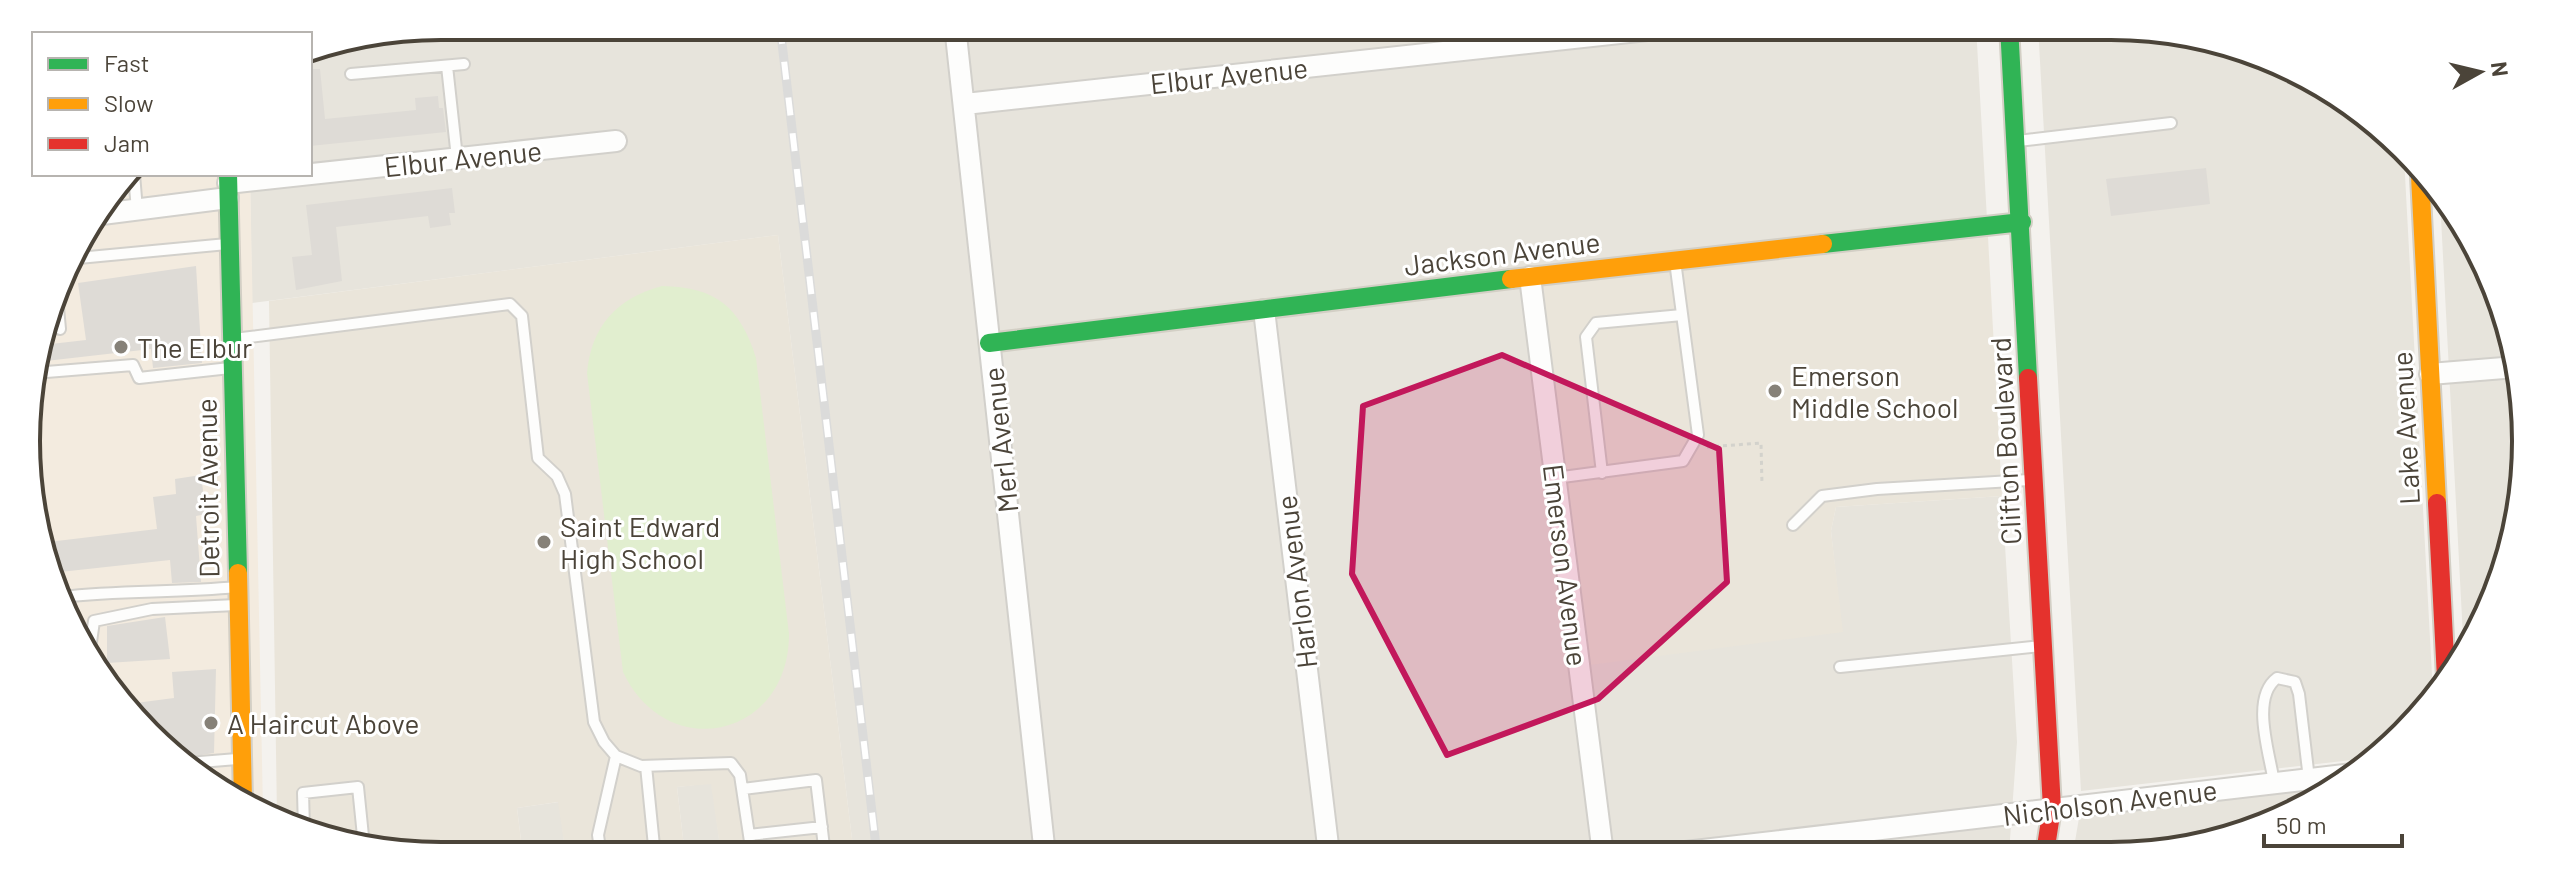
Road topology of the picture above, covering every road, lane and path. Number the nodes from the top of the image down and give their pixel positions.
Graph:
1 (957, 40) edge
2 (1555, 40) edge
3 (2010, 40) edge
4 (464, 64) dead end
5 (447, 66) junction
6 (351, 74) dead end
7 (965, 104) junction
8 (2171, 123) dead end
9 (616, 141) dead end
10 (2016, 141) junction
11 (457, 158) junction
12 (312, 175) edge
13 (304, 176) edge
14 (135, 183) edge
15 (228, 185) edge
16 (2421, 187) edge
17 (137, 210) junction
18 (112, 213) edge
19 (2022, 222) junction
20 (229, 244) junction
21 (85, 257) edge
22 (1675, 261) junction
23 (1530, 277) junction
24 (1264, 310) junction
25 (1682, 315) junction
26 (59, 319) edge
27 (60, 329) dead end
28 (232, 339) junction
29 (989, 343) junction
30 (232, 368) junction
31 (2505, 368) edge
32 (46, 372) edge
33 (2430, 374) junction
34 (1703, 448) dead end
35 (1602, 473) junction
36 (1555, 478) junction
37 (2035, 480) junction
38 (1762, 484) dead end
39 (1793, 525) dead end
40 (72, 596) edge
41 (238, 596) junction
42 (92, 638) edge
43 (2044, 646) junction
44 (2445, 662) edge
45 (1840, 667) dead end
46 (616, 756) junction
47 (242, 759) junction
48 (201, 762) edge
49 (646, 766) junction
50 (2330, 777) edge
51 (2309, 779) junction
52 (2274, 783) junction
53 (243, 789) edge
54 (743, 789) junction
55 (2052, 808) junction
56 (304, 818) edge
57 (822, 827) junction
58 (363, 834) edge
59 (749, 835) junction
60 (599, 842) edge
61 (654, 842) edge
62 (750, 842) edge
63 (824, 842) edge
64 (1044, 842) edge
65 (1328, 842) edge
66 (1601, 842) edge
67 (1846, 842) edge
68 (2047, 842) edge

1 - 7 street, Merl Avenue
2 - 7 street, Elbur Avenue
3 - 10 street, Clifton Boulevard
4 - 5 lane
5 - 6 lane
5 - 11 lane
7 - 29 street, Merl Avenue
8 - 10 lane
9 - 11 street, Elbur Avenue
10 - 19 street, Clifton Boulevard
11 - 12 street, Elbur Avenue
13 - 15 street, Elbur Avenue
14 - 17 lane
15 - 17 street, Elbur Avenue
15 - 20 street, Detroit Avenue
16 - 33 street, Lake Avenue
17 - 18 street, Elbur Avenue
19 - 22 street, Jackson Avenue
19 - 37 street, Clifton Boulevard
20 - 21 lane
20 - 28 street, Detroit Avenue
22 - 23 street, Jackson Avenue
22 - 25 lane
23 - 24 street, Jackson Avenue
23 - 36 street, Emerson Avenue
24 - 29 street, Jackson Avenue
24 - 65 street, Harlon Avenue
25 - 35 lane
25 - 35 lane
26 - 27 lane
28 - 30 street, Detroit Avenue
28 - 46 lane
29 - 64 street, Merl Avenue
30 - 32 lane
30 - 41 street, Detroit Avenue
31 - 33 street
33 - 44 street, Lake Avenue
34 - 38 path
35 - 36 lane
36 - 66 street, Emerson Avenue
37 - 39 lane
37 - 43 street, Clifton Boulevard
40 - 41 lane
41 - 42 lane
41 - 47 street, Detroit Avenue
43 - 45 lane
43 - 55 street, Clifton Boulevard
46 - 49 lane
46 - 60 lane
47 - 48 lane
47 - 53 street, Detroit Avenue
49 - 54 lane
49 - 61 lane
50 - 51 street, Nicholson Avenue
51 - 52 street, Nicholson Avenue
51 - 52 lane
52 - 55 street, Nicholson Avenue
54 - 57 lane
54 - 59 lane
55 - 67 street, Nicholson Avenue
55 - 68 street, Clifton Boulevard
56 - 58 lane
57 - 59 lane
57 - 63 lane
59 - 62 lane

